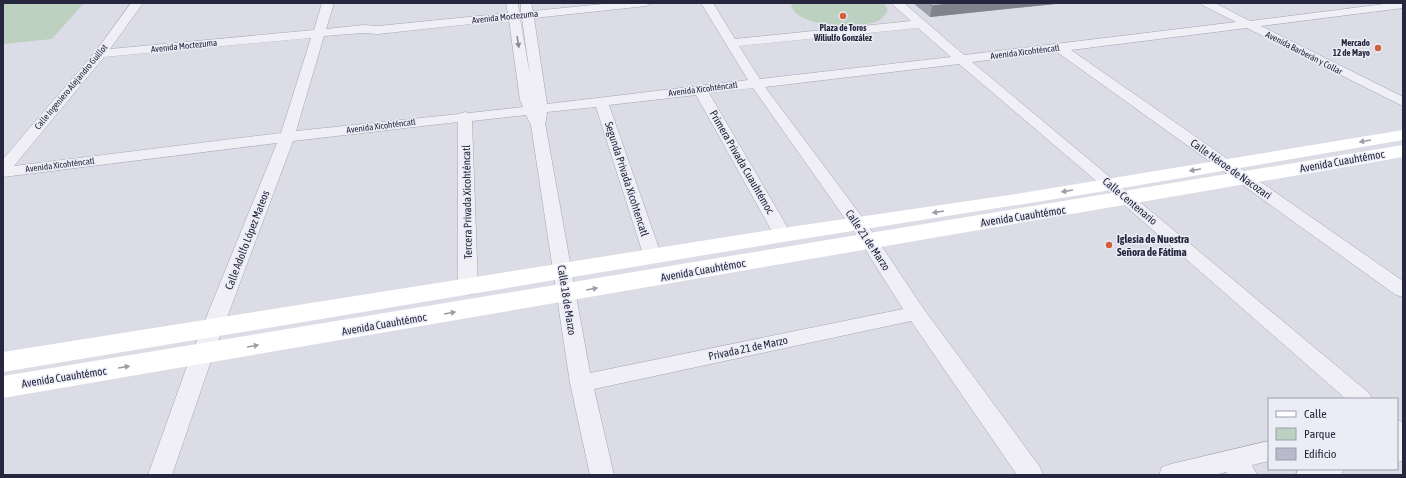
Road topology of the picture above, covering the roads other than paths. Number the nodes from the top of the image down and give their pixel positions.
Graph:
1 (137, 3) edge
2 (328, 3) edge
3 (646, 3) edge
4 (706, 3) edge
5 (897, 3) edge
6 (1206, 3) edge
7 (591, 5) edge
8 (1400, 5) edge
9 (527, 9) edge
10 (513, 10) edge
11 (921, 24) junction
12 (1247, 24) junction
13 (320, 33) junction
14 (731, 43) junction
15 (1060, 48) junction
16 (100, 54) junction
17 (961, 59) junction
18 (756, 83) junction
19 (700, 89) junction
20 (601, 101) junction
21 (1403, 102) edge
22 (536, 114) junction
23 (465, 116) junction
24 (1403, 135) edge
25 (287, 137) junction
26 (1403, 151) edge
27 (1226, 165) junction
28 (3, 169) edge
29 (3, 172) edge
30 (1244, 178) junction
31 (1110, 184) junction
32 (1128, 199) junction
33 (864, 233) junction
34 (783, 235) junction
35 (652, 257) junction
36 (564, 282) junction
37 (468, 288) junction
38 (1403, 290) edge
39 (916, 313) junction
40 (213, 329) junction
41 (202, 355) junction
42 (3, 362) edge
43 (581, 382) junction
44 (3, 387) edge
45 (1360, 398) edge
46 (1268, 452) edge
47 (1238, 468) edge
48 (1328, 470) edge
49 (160, 475) edge
50 (602, 475) edge
51 (1031, 475) edge
52 (1171, 475) edge
53 (1308, 475) edge

1 - 16 street, Calle Ingeniero Alejandro Guillot
2 - 13 street, Calle Adolfo López Mateos
3 - 7 street, Avenida Moctezuma
4 - 14 street, Calle 21 de Marzo
5 - 11 street, Calle Centenario
6 - 12 street, Avenida Barberán y Collar
7 - 9 street, Avenida Moctezuma
8 - 12 street, Avenida Xicohténcatl
9 - 10 street, Avenida Moctezuma
9 - 22 street, Calle 18 de Marzo
10 - 13 street, Avenida Moctezuma
10 -> 22 street, Calle 18 de Marzo
11 - 14 street
11 - 17 street, Calle Centenario
12 - 15 street, Avenida Xicohténcatl
12 - 21 street, Avenida Barberán y Collar
13 - 16 street, Avenida Moctezuma
13 - 25 street, Calle Adolfo López Mateos
14 - 18 street, Calle 21 de Marzo
15 - 17 street, Avenida Xicohténcatl
15 - 27 street, Calle Héroe de Nacozari
16 - 28 street, Calle Ingeniero Alejandro Guillot
17 - 18 street, Avenida Xicohténcatl
17 - 31 street, Calle Centenario
18 - 19 street, Avenida Xicohténcatl
18 - 33 street, Calle 21 de Marzo
19 - 20 street, Avenida Xicohténcatl
19 - 34 street, Primera Privada Cuauhtémoc
20 - 22 street, Avenida Xicohténcatl
20 - 35 street, Segunda Privada Xicohtencatl
22 - 23 street, Avenida Xicohténcatl
22 - 36 street, Calle 18 de Marzo
23 - 25 street, Avenida Xicohténcatl
23 - 37 street, Tercera Privada Xicohténcatl
24 -> 27 main road, Avenida Cuauhtémoc
25 - 29 street, Avenida Xicohténcatl
25 - 40 street, Calle Adolfo López Mateos
26 - 30 main road, Avenida Cuauhtémoc
27 - 30 street, Calle Héroe de Nacozari
27 -> 31 main road, Avenida Cuauhtémoc
30 - 32 main road, Avenida Cuauhtémoc
30 - 38 street, Calle Héroe de Nacozari
31 - 32 street, Calle Centenario
31 -> 33 main road, Avenida Cuauhtémoc
32 - 33 main road, Avenida Cuauhtémoc
32 - 45 street, Calle Centenario
33 - 34 main road, Avenida Cuauhtémoc
36 -> 33 main road, Avenida Cuauhtémoc
33 - 39 street, Calle 21 de Marzo
34 - 35 main road, Avenida Cuauhtémoc
35 - 36 main road, Avenida Cuauhtémoc
36 - 37 main road, Avenida Cuauhtémoc
41 -> 36 main road, Avenida Cuauhtémoc
36 - 43 street, Calle 18 de Marzo
37 - 40 main road, Avenida Cuauhtémoc
39 - 43 street, Privada 21 de Marzo
39 - 51 street, Calle 21 de Marzo
40 - 41 street, Calle Adolfo López Mateos
40 - 42 main road, Avenida Cuauhtémoc
44 -> 41 main road, Avenida Cuauhtémoc
41 - 49 street, Calle Adolfo López Mateos
43 - 50 street, Calle 18 de Marzo
46 - 47 street
47 - 52 street
48 - 53 street

